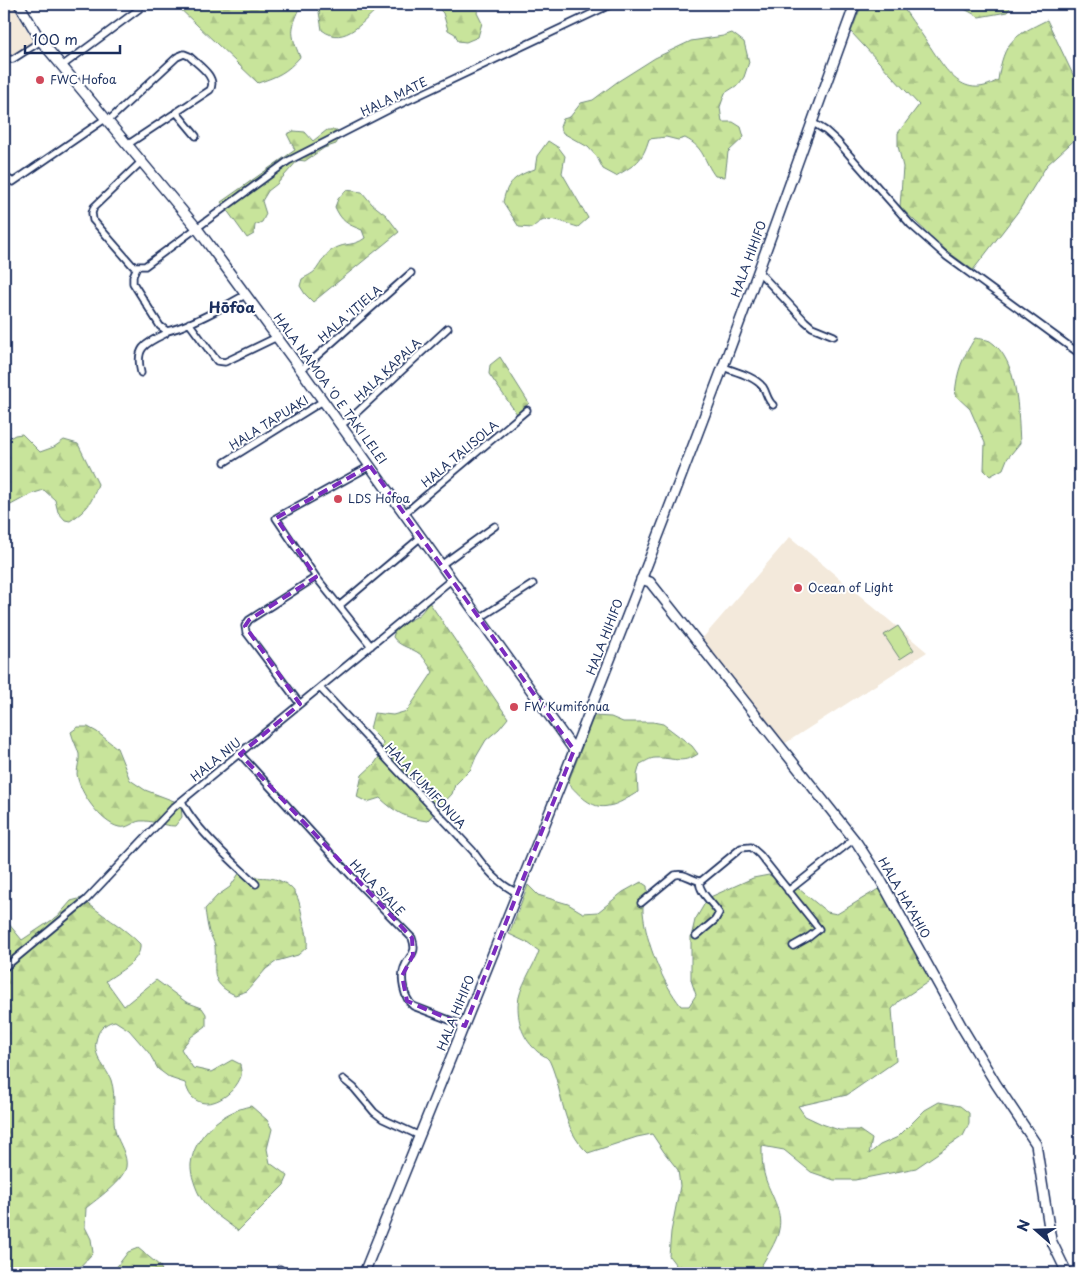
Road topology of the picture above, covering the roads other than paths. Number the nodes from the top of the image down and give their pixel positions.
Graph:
1 (19, 4) edge
2 (612, 4) edge
3 (855, 4) edge
4 (139, 9) dead end
5 (41, 41) junction
6 (4, 60) edge
7 (62, 66) junction
8 (176, 112) junction
9 (106, 120) junction
10 (812, 122) junction
11 (196, 136) dead end
12 (127, 145) junction
13 (141, 162) junction
14 (4, 176) edge
15 (196, 228) junction
16 (136, 267) junction
17 (758, 271) junction
18 (411, 273) dead end
19 (246, 296) junction
20 (190, 323) junction
21 (448, 328) dead end
22 (167, 330) junction
23 (834, 336) dead end
24 (277, 337) junction
25 (1080, 354) edge
26 (723, 367) junction
27 (301, 370) junction
28 (141, 373) dead end
29 (323, 401) junction
30 (772, 405) dead end
31 (527, 410) dead end
32 (341, 426) junction
33 (225, 462) dead end
34 (370, 466) junction
35 (405, 513) junction
36 (495, 526) dead end
37 (421, 537) junction
38 (441, 565) junction
39 (316, 577) junction
40 (641, 578) junction
41 (451, 580) junction
42 (533, 584) dead end
43 (338, 606) junction
44 (480, 618) junction
45 (371, 646) junction
46 (320, 688) junction
47 (300, 704) junction
48 (574, 750) junction
49 (240, 754) junction
50 (182, 801) junction
51 (854, 839) junction
52 (699, 881) junction
53 (256, 884) dead end
54 (788, 891) junction
55 (518, 893) junction
56 (641, 903) dead end
57 (696, 936) dead end
58 (793, 946) dead end
59 (4, 968) edge
60 (465, 1026) junction
61 (343, 1079) dead end
62 (420, 1136) junction
63 (364, 1273) edge
64 (1067, 1273) edge

1 - 5 street, HALA NAMOA 'O E TAKI LELEI
2 - 15 street, HALA MATE
3 - 10 street, HALA HIHIFO
4 - 7 street
5 - 6 street
5 - 7 street, HALA NAMOA 'O E TAKI LELEI
7 - 9 street, HALA NAMOA 'O E TAKI LELEI
8 - 9 street
8 - 11 street
8 - 12 street
9 - 12 street, HALA NAMOA 'O E TAKI LELEI
9 - 14 street
10 - 17 street, HALA HIHIFO
10 - 25 street
12 - 13 street, HALA NAMOA 'O E TAKI LELEI
13 - 15 street, HALA NAMOA 'O E TAKI LELEI
13 - 16 street
15 - 16 street, HALA MATE
15 - 19 street, HALA NAMOA 'O E TAKI LELEI
16 - 22 street
17 - 23 street
17 - 26 street, HALA HIHIFO
18 - 27 street, HALA 'ITIELA
19 - 20 street
19 - 24 street, HALA NAMOA 'O E TAKI LELEI
20 - 22 street
20 - 24 street
21 - 32 street, HALA KAPALA
22 - 28 street
24 - 27 street, HALA NAMOA 'O E TAKI LELEI
26 - 30 street
26 - 40 street, HALA HIHIFO
27 - 29 street, HALA NAMOA 'O E TAKI LELEI
29 - 32 street, HALA NAMOA 'O E TAKI LELEI
29 - 33 street, HALA TAPUAKI
31 - 35 street, HALA TALISOLA
32 - 34 street, HALA NAMOA 'O E TAKI LELEI
34 - 35 street, HALA NAMOA 'O E TAKI LELEI
34 - 39 street
35 - 37 street, HALA NAMOA 'O E TAKI LELEI
36 - 38 street
37 - 38 street, HALA NAMOA 'O E TAKI LELEI
37 - 43 street
38 - 41 street, HALA NAMOA 'O E TAKI LELEI
39 - 43 street
39 - 47 street
40 - 48 street, HALA HIHIFO
40 - 51 street, HALA HA'AHIO
41 - 44 street, HALA NAMOA 'O E TAKI LELEI
41 - 45 street, HALA NIU
42 - 44 street
43 - 45 street
44 - 48 street, HALA NAMOA 'O E TAKI LELEI
45 - 46 street, HALA NIU
46 - 47 street, HALA NIU
46 - 55 street, HALA KUMIFONUA
47 - 49 street, HALA NIU
48 - 55 street, HALA HIHIFO
49 - 50 street, HALA NIU
49 - 60 street, HALA SIALE
50 - 53 street
50 - 59 street, HALA NIU
51 - 54 street
51 - 64 street, HALA HA'AHIO
52 - 54 street
52 - 56 street
52 - 57 street
54 - 58 street
55 - 60 street, HALA HIHIFO
60 - 62 street, HALA HIHIFO
61 - 62 street
62 - 63 street, HALA HIHIFO

